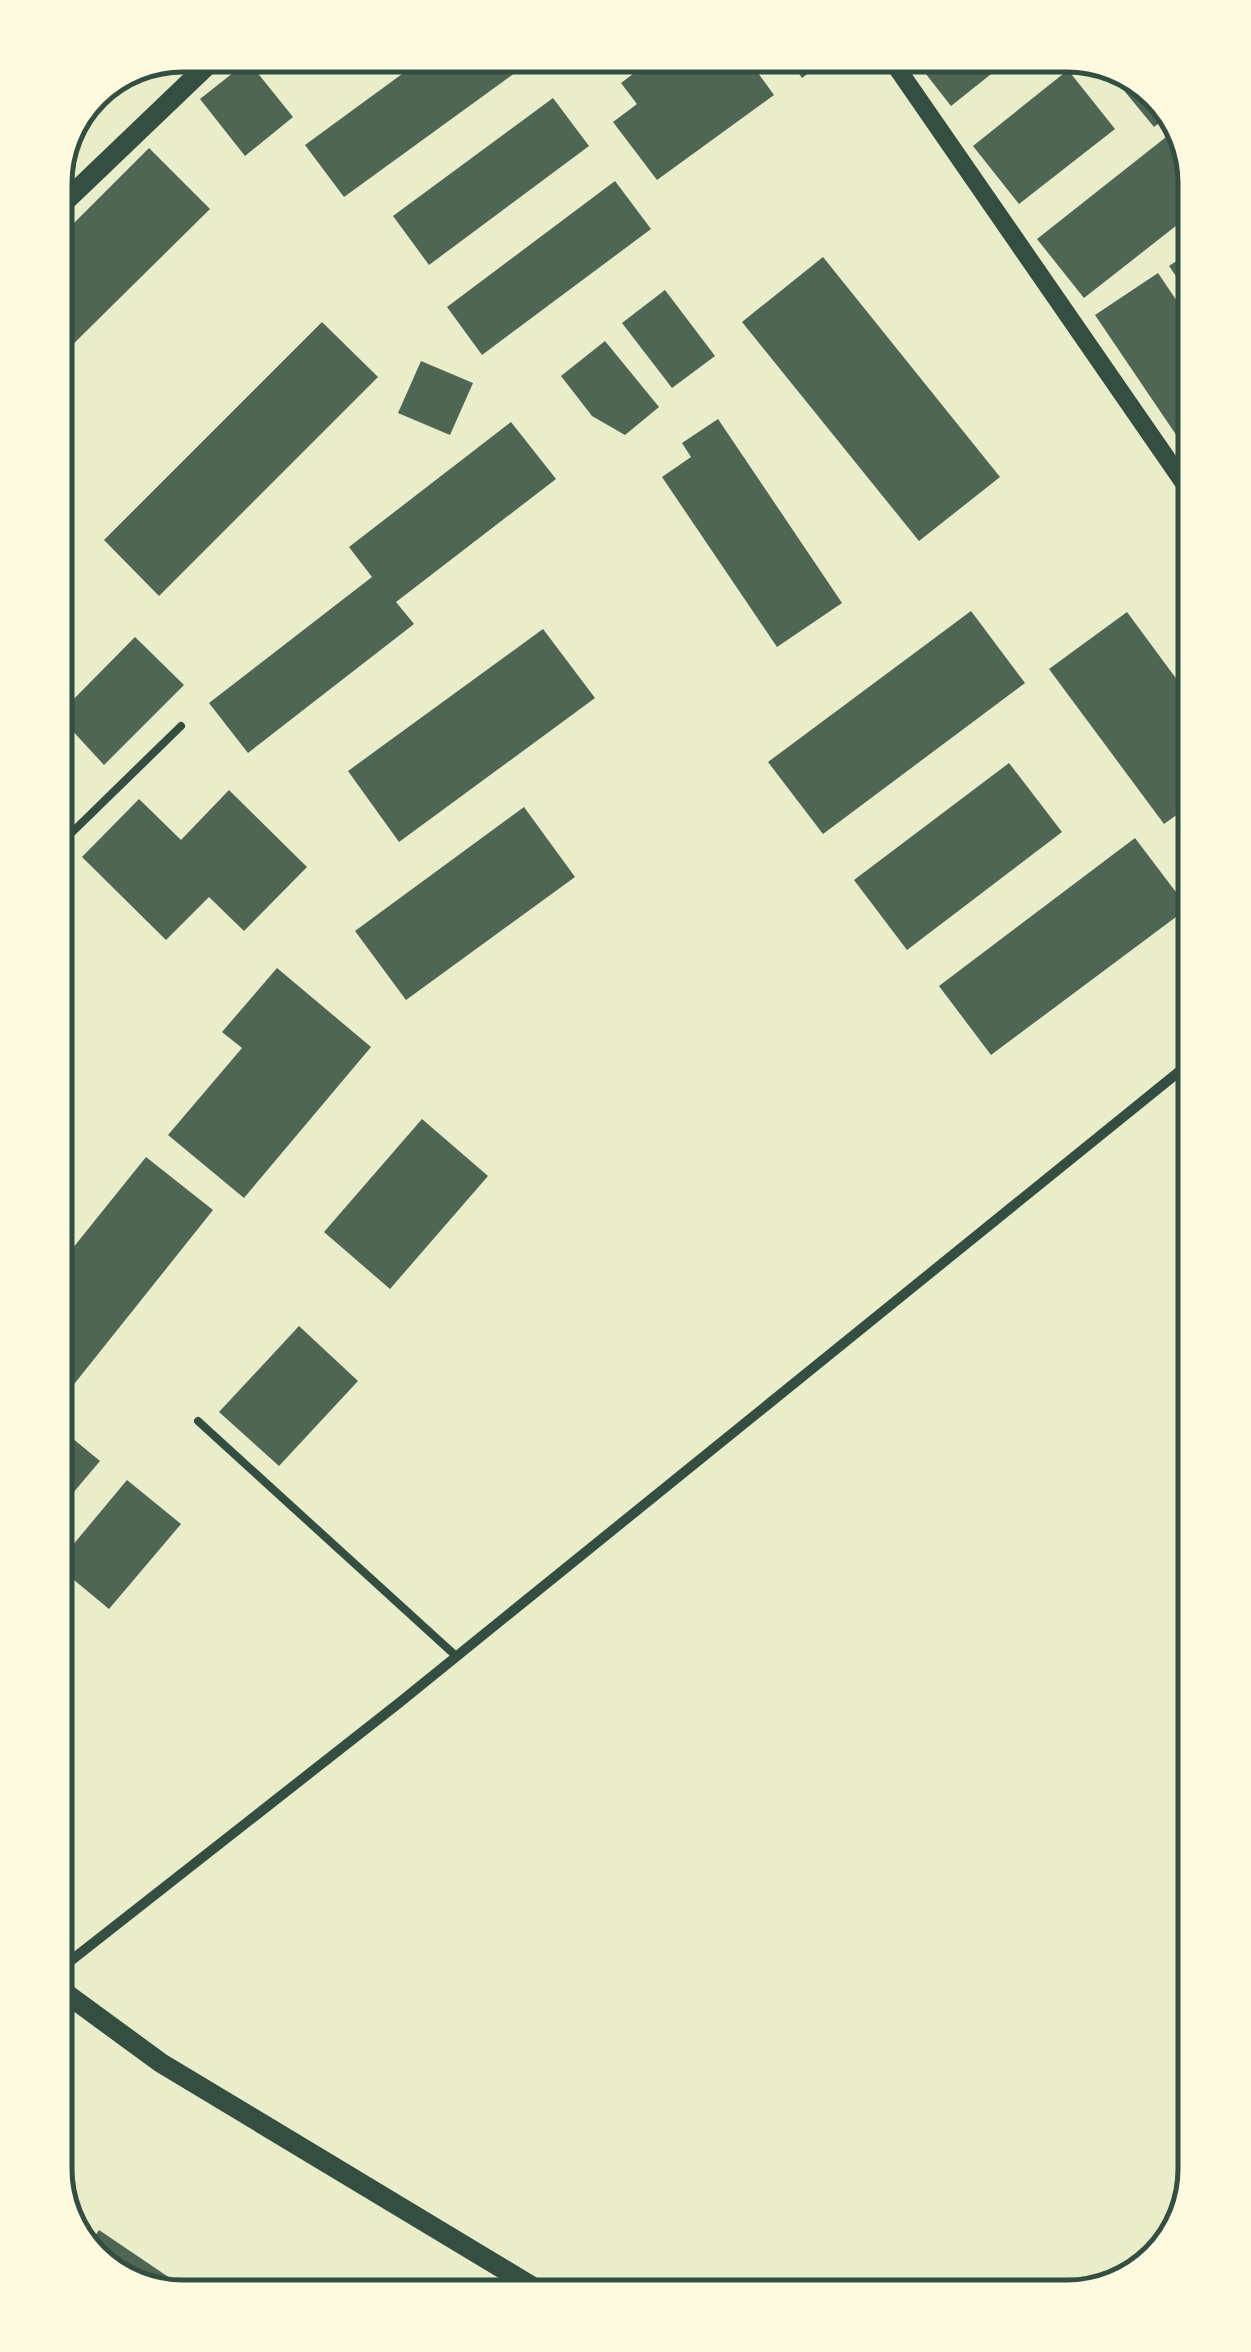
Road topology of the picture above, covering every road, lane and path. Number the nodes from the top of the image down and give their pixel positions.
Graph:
1 (199, 73) edge
2 (901, 73) edge
3 (73, 195) edge
4 (1178, 461) edge
5 (181, 726) dead end
6 (73, 832) edge
7 (1178, 1072) edge
8 (198, 1421) dead end
9 (456, 1656) junction
10 (72, 1960) edge
11 (72, 1998) edge
12 (520, 2279) edge

1 - 3 main road
2 - 4 street
5 - 6 lane
7 - 9 street
8 - 9 lane
9 - 10 street
11 - 12 main road

